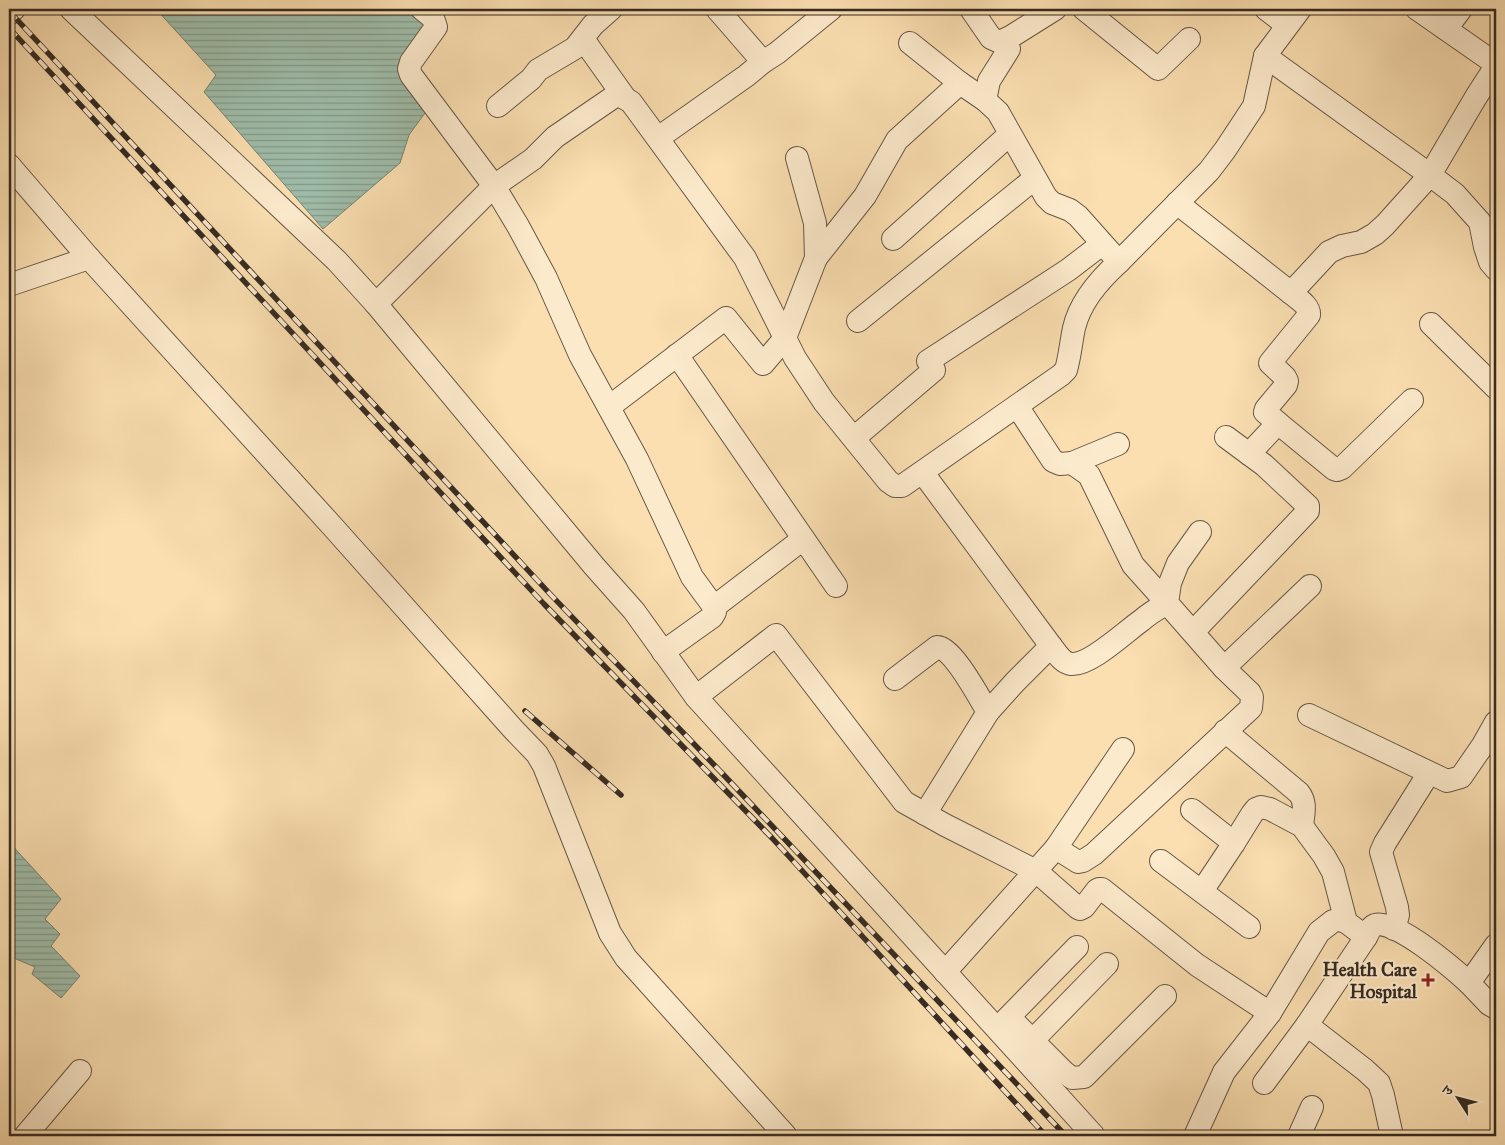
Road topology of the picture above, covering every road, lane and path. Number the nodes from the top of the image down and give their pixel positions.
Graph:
1 (14, 9) edge
2 (71, 9) edge
3 (422, 9) edge
4 (611, 9) edge
5 (717, 9) edge
6 (831, 9) edge
7 (971, 9) edge
8 (1055, 9) edge
9 (1084, 9) edge
10 (1266, 9) edge
11 (1417, 9) edge
12 (1462, 9) edge
13 (9, 14) edge
14 (1293, 17) edge
15 (1446, 29) junction
16 (583, 39) junction
17 (1189, 39) dead end
18 (910, 43) dead end
19 (1009, 49) dead end
20 (1265, 56) junction
21 (763, 62) junction
22 (1496, 65) edge
23 (960, 84) junction
24 (625, 98) junction
25 (986, 100) junction
26 (498, 106) dead end
27 (1009, 134) junction
28 (658, 138) junction
29 (797, 158) dead end
30 (9, 165) edge
31 (1430, 175) junction
32 (1034, 179) junction
33 (494, 186) junction
34 (1178, 203) junction
35 (893, 239) dead end
36 (1102, 244) junction
37 (89, 258) junction
38 (816, 258) junction
39 (1119, 262) junction
40 (1068, 270) junction
41 (1496, 270) edge
42 (9, 285) edge
43 (1093, 288) junction
44 (1291, 293) junction
45 (376, 304) junction
46 (858, 321) dead end
47 (1431, 324) dead end
48 (785, 338) junction
49 (677, 355) junction
50 (1496, 388) edge
51 (1412, 400) dead end
52 (1017, 406) junction
53 (609, 407) junction
54 (1278, 423) junction
55 (1226, 437) dead end
56 (854, 438) junction
57 (1118, 444) dead end
58 (1249, 454) junction
59 (1072, 463) junction
60 (923, 473) junction
61 (1200, 532) dead end
62 (803, 539) junction
63 (836, 586) dead end
64 (1310, 586) dead end
65 (1167, 603) junction
66 (714, 607) junction
67 (1193, 632) junction
68 (1051, 646) junction
69 (664, 652) junction
70 (1224, 668) junction
71 (895, 680) dead end
72 (696, 697) junction
73 (988, 712) junction
74 (1309, 715) dead end
75 (1496, 722) edge
76 (1225, 732) junction
77 (1123, 749) dead end
78 (1429, 773) junction
79 (1192, 810) dead end
80 (925, 814) junction
81 (1302, 826) junction
82 (1234, 843) junction
83 (1056, 848) junction
84 (1161, 861) dead end
85 (1036, 871) junction
86 (1202, 891) junction
87 (1346, 922) junction
88 (1249, 928) dead end
89 (1394, 929) junction
90 (1366, 937) junction
91 (1496, 945) edge
92 (1077, 947) dead end
93 (1107, 964) dead end
94 (945, 972) junction
95 (1469, 983) junction
96 (1164, 996) dead end
97 (1496, 1008) edge
98 (1270, 1013) junction
99 (1003, 1023) junction
100 (1307, 1025) junction
101 (1032, 1041) junction
102 (80, 1071) dead end
103 (1264, 1083) dead end
104 (1312, 1106) dead end
105 (25, 1136) edge
106 (786, 1136) edge
107 (1094, 1136) edge
108 (1196, 1136) edge
109 (1299, 1136) edge
110 (1392, 1136) edge

1 - 13 street
2 - 45 street
3 - 33 street
4 - 16 street
5 - 21 street
6 - 21 street
7 - 8 street
9 - 17 street
10 - 14 street
11 - 15 street
12 - 15 street
14 - 20 street
15 - 22 street
16 - 24 street
16 - 26 street
18 - 23 street
19 - 25 street
20 - 31 street
20 - 34 street
21 - 28 street
22 - 31 street
23 - 25 street
23 - 38 street
24 - 28 street
24 - 33 street
25 - 27 street
27 - 32 street
27 - 35 street
28 - 48 street
29 - 38 street
30 - 37 street
31 - 41 street
31 - 44 street
32 - 36 street
32 - 46 street
33 - 45 street
33 - 53 street
34 - 39 street
34 - 44 street
36 - 39 street
36 - 40 street
37 - 42 street
37 - 106 street
38 - 48 street
39 - 43 street
40 - 43 street
40 - 56 street
43 - 52 street
44 - 54 street
45 - 69 street
47 - 50 street
48 - 49 street
48 - 56 street
49 - 53 street
49 - 62 street
51 - 54 street
52 - 59 street
52 - 60 street
53 - 66 street
54 - 58 street
55 - 58 street
56 - 60 street
57 - 59 street
58 - 67 street
59 - 65 street
60 - 68 street
61 - 65 street
62 - 63 street
62 - 66 street
64 - 70 street
65 - 67 street
65 - 68 street
66 - 69 street
67 - 70 street
68 - 73 street
69 - 72 street
70 - 76 street
71 - 73 street
72 - 80 street
72 - 94 street
73 - 80 street
74 - 78 street
75 - 78 street
76 - 81 street
76 - 83 street
77 - 83 street
78 - 89 street
79 - 82 street
80 - 85 street
81 - 82 street
81 - 87 street
82 - 86 street
83 - 85 street
84 - 86 street
85 - 94 street
85 - 98 street
86 - 88 street
87 - 90 street
87 - 98 street
89 - 90 street
89 - 95 street
90 - 100 street
91 - 95 street
92 - 99 street
93 - 101 street
94 - 99 street
95 - 97 street
96 - 101 street
98 - 108 street
99 - 101 street
99 - 107 street
100 - 103 street
100 - 110 street
102 - 105 street
104 - 109 street

